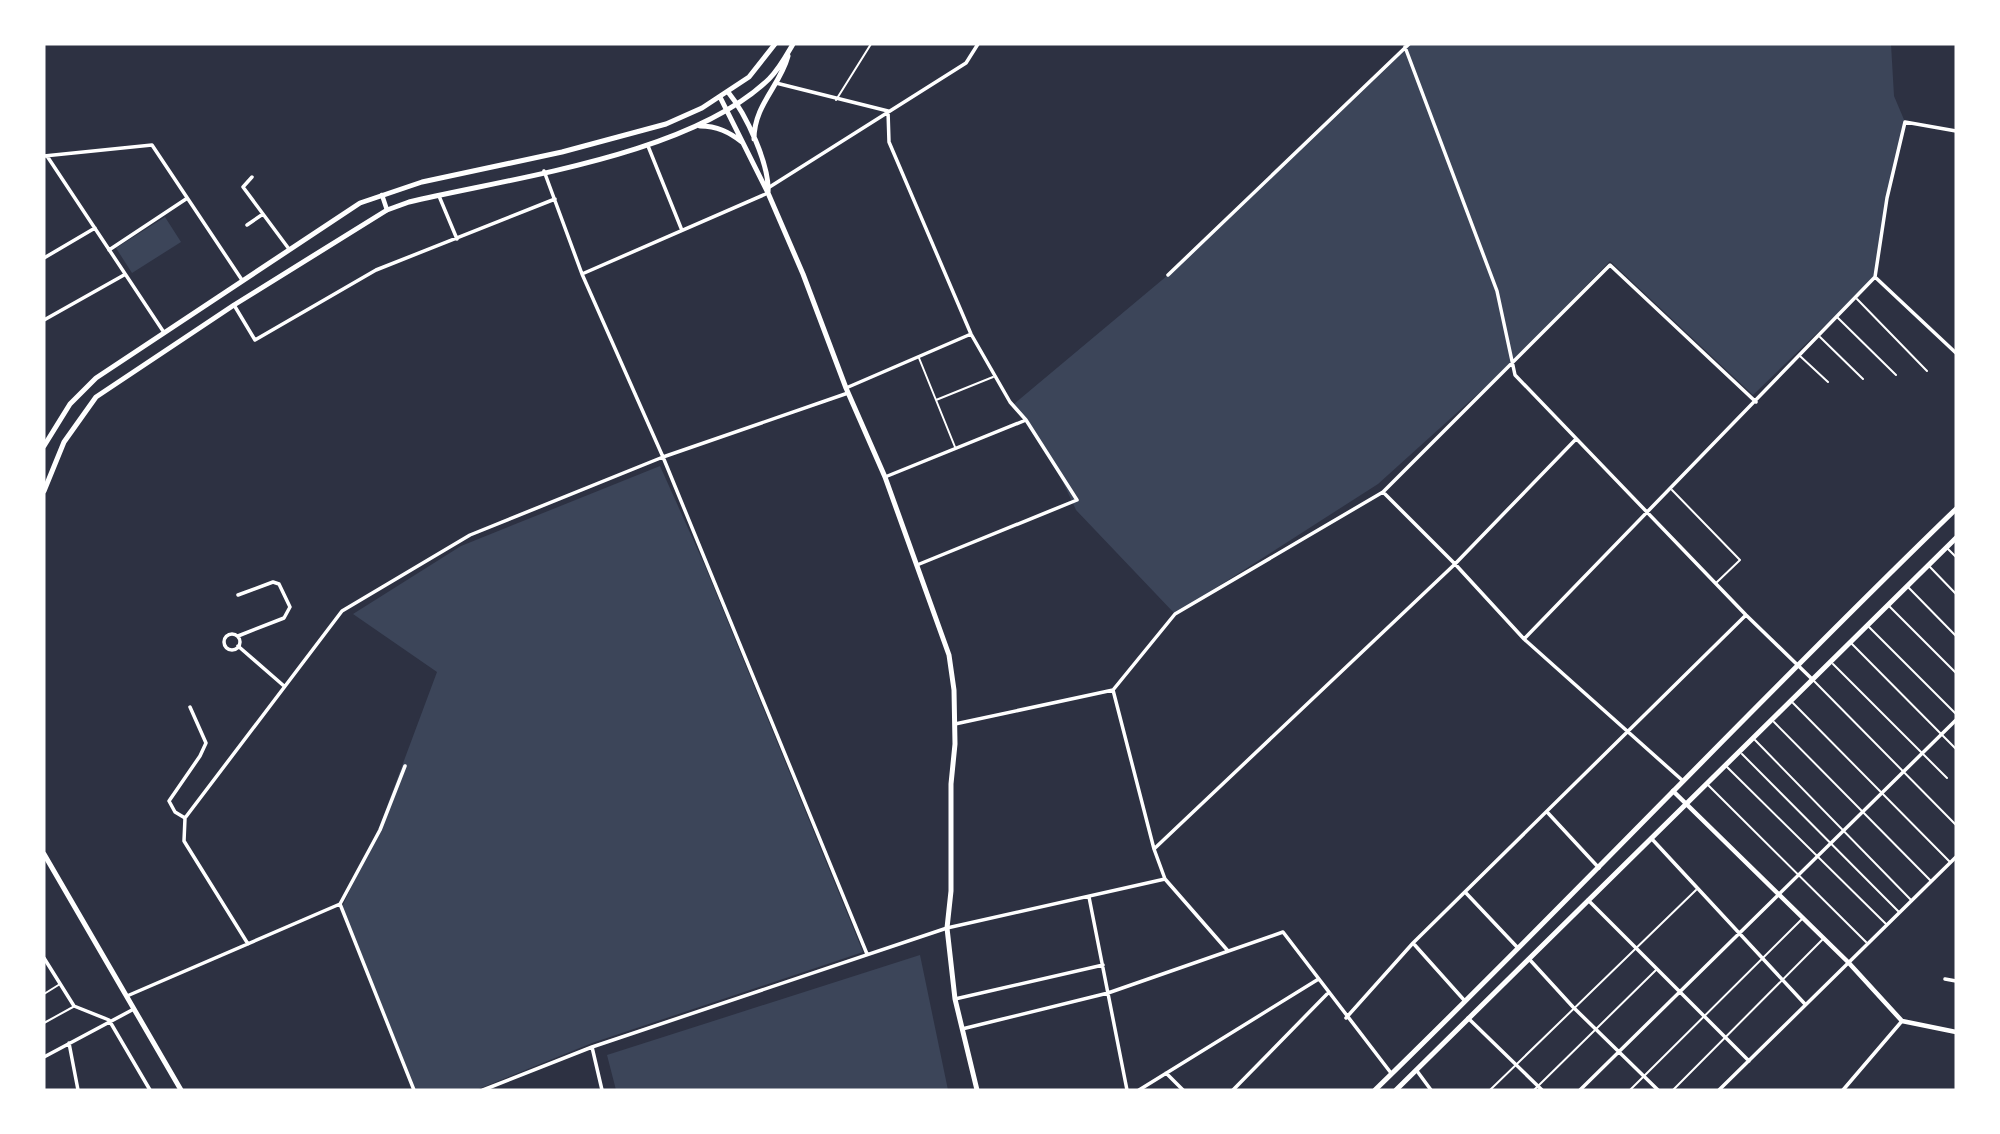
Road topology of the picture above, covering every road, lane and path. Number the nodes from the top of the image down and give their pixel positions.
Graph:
1 (775, 44) edge
2 (871, 44) edge
3 (978, 44) edge
4 (1407, 45) edge
5 (792, 46) edge
6 (774, 83) junction
7 (728, 92) junction
8 (720, 97) junction
9 (836, 100) junction
10 (736, 103) junction
11 (728, 108) junction
12 (888, 111) junction
13 (697, 126) junction
14 (1956, 131) edge
15 (754, 142) junction
16 (744, 143) junction
17 (648, 146) junction
18 (46, 156) edge
19 (544, 171) junction
20 (252, 177) dead end
21 (768, 191) junction
22 (382, 194) junction
23 (438, 195) junction
24 (186, 199) junction
25 (555, 199) junction
26 (387, 210) junction
27 (263, 214) junction
28 (247, 225) dead end
29 (95, 228) junction
30 (681, 229) junction
31 (457, 239) junction
32 (109, 250) junction
33 (290, 250) junction
34 (44, 258) edge
35 (125, 274) junction
36 (582, 274) junction
37 (1168, 275) dead end
38 (1875, 277) junction
39 (244, 282) junction
40 (1856, 298) junction
41 (234, 305) junction
42 (1838, 317) junction
43 (44, 320) edge
44 (163, 331) junction
45 (971, 334) junction
46 (1819, 337) junction
47 (1956, 344) edge
48 (1954, 351) edge
49 (1800, 355) junction
50 (919, 356) junction
51 (1512, 363) junction
52 (1927, 371) dead end
53 (1896, 375) dead end
54 (995, 376) junction
55 (1863, 379) dead end
56 (1828, 382) dead end
57 (847, 390) junction
58 (936, 400) junction
59 (1756, 402) junction
60 (1026, 420) junction
61 (1576, 439) junction
62 (44, 446) edge
63 (955, 448) junction
64 (663, 457) junction
65 (885, 477) junction
66 (1671, 489) junction
67 (44, 491) edge
68 (1383, 492) junction
69 (1956, 509) edge
70 (1648, 513) junction
71 (1956, 538) edge
72 (1947, 548) junction
73 (1956, 557) edge
74 (1455, 564) junction
75 (917, 565) junction
76 (1928, 566) junction
77 (1716, 583) junction
78 (1908, 586) junction
79 (1956, 594) edge
80 (238, 595) dead end
81 (1889, 605) junction
82 (1746, 615) junction
83 (1868, 626) junction
84 (238, 636) junction
85 (1956, 636) edge
86 (1524, 639) junction
87 (1851, 643) junction
88 (239, 646) junction
89 (1832, 663) junction
90 (1797, 664) junction
91 (1956, 673) edge
92 (1814, 681) junction
93 (284, 686) junction
94 (1113, 690) junction
95 (1793, 702) junction
96 (190, 708) dead end
97 (1956, 714) edge
98 (1956, 720) edge
99 (1773, 722) junction
100 (955, 724) junction
101 (1629, 731) junction
102 (1940, 734) junction
103 (1754, 740) junction
104 (1956, 749) edge
105 (1741, 753) junction
106 (1919, 753) junction
107 (405, 766) dead end
108 (1727, 767) junction
109 (1903, 773) junction
110 (1947, 778) dead end
111 (1682, 780) junction
112 (1708, 785) junction
113 (1672, 790) junction
114 (1883, 792) junction
115 (1687, 805) junction
116 (1863, 812) junction
117 (1548, 813) junction
118 (185, 818) junction
119 (1956, 825) edge
120 (1842, 831) junction
121 (1651, 838) junction
122 (1830, 843) junction
123 (1154, 849) junction
124 (44, 855) edge
125 (1817, 856) junction
126 (1956, 857) edge
127 (1951, 862) junction
128 (1599, 869) junction
129 (1799, 875) junction
130 (1165, 879) junction
131 (1933, 882) junction
132 (1697, 889) junction
133 (1465, 893) junction
134 (1777, 896) junction
135 (1089, 897) junction
136 (1588, 901) junction
137 (1913, 902) junction
138 (340, 904) junction
139 (1900, 914) junction
140 (1802, 919) junction
141 (1888, 926) junction
142 (947, 928) junction
143 (1738, 934) junction
144 (1822, 940) junction
145 (1412, 943) junction
146 (248, 944) junction
147 (1868, 944) junction
148 (1517, 947) junction
149 (1634, 948) junction
150 (1228, 951) junction
151 (867, 954) junction
152 (1760, 959) junction
153 (44, 960) edge
154 (1530, 960) junction
155 (1847, 962) junction
156 (1103, 965) junction
157 (1656, 969) junction
158 (1945, 979) dead end
159 (1317, 980) junction
160 (1783, 980) junction
161 (1956, 981) edge
162 (61, 984) junction
163 (1679, 992) junction
164 (1108, 993) junction
165 (44, 994) edge
166 (1327, 994) junction
167 (125, 997) junction
168 (956, 999) junction
169 (1464, 1000) junction
170 (1805, 1003) junction
171 (74, 1006) junction
172 (1573, 1007) junction
173 (132, 1010) junction
174 (1346, 1018) junction
175 (1468, 1018) junction
176 (1703, 1018) junction
177 (109, 1020) junction
178 (1902, 1021) junction
179 (44, 1023) edge
180 (1594, 1028) junction
181 (962, 1029) junction
182 (1956, 1032) edge
183 (1723, 1039) junction
184 (69, 1043) junction
185 (592, 1047) junction
186 (1619, 1052) junction
187 (44, 1057) edge
188 (1749, 1062) junction
189 (1516, 1066) junction
190 (1417, 1071) junction
191 (1166, 1073) junction
192 (1391, 1074) junction
193 (1644, 1076) junction
194 (1538, 1089) edge
195 (78, 1090) edge
196 (150, 1090) edge
197 (181, 1090) edge
198 (414, 1090) edge
199 (483, 1090) edge
200 (602, 1090) edge
201 (977, 1090) edge
202 (1127, 1090) edge
203 (1139, 1090) edge
204 (1183, 1090) edge
205 (1233, 1090) edge
206 (1375, 1090) edge
207 (1396, 1090) edge
208 (1431, 1090) edge
209 (1490, 1090) edge
210 (1580, 1090) edge
211 (1630, 1090) edge
212 (1658, 1090) edge
213 (1673, 1090) edge
214 (1719, 1090) edge
215 (1843, 1090) edge

1 - 7 main road
2 - 9 lane
3 - 12 street
4 - 37 street
4 - 51 street
5 - 6 main road
5 - 10 main road
6 - 9 street
6 - 15 main road
7 - 8 main road
7 - 10 main road
8 - 11 main road
8 - 22 main road
9 - 12 street
10 - 11 main road
10 - 15 main road
11 - 13 main road
11 - 16 main road
12 - 21 street
12 - 45 street
13 - 16 main road
13 - 17 main road
14 - 38 street
15 - 21 main road
16 - 21 main road
17 - 19 main road
17 - 30 street
18 - 24 street
18 - 29 street
19 - 23 main road
19 - 25 street
20 - 27 street
21 - 30 street
21 - 57 main road
22 - 26 street
22 - 33 main road
23 - 26 main road
23 - 31 street
24 - 32 street
24 - 39 street
25 - 31 street
25 - 36 street
26 - 41 main road
27 - 28 street
27 - 33 street
29 - 32 street
29 - 34 street
30 - 36 street
31 - 41 street
32 - 35 street
33 - 39 main road
35 - 43 street
35 - 44 street
36 - 64 street
38 - 40 street
38 - 48 street
39 - 44 main road
40 - 42 street
40 - 52 lane
41 - 67 main road
42 - 46 street
42 - 53 lane
44 - 62 main road
45 - 50 street
45 - 54 street
46 - 49 street
46 - 55 lane
47 - 48 street
49 - 56 lane
49 - 59 street
50 - 57 street
50 - 58 lane
51 - 59 street
51 - 61 street
51 - 68 street
54 - 58 lane
54 - 60 street
57 - 64 street
57 - 65 main road
58 - 63 lane
59 - 66 street
60 - 63 street
60 - 75 street
61 - 70 street
61 - 74 street
63 - 65 street
64 - 93 street
64 - 151 street
65 - 75 main road
66 - 70 street
66 - 77 lane
68 - 74 street
68 - 94 street
69 - 90 main road
70 - 77 street
70 - 86 street
71 - 72 main road
72 - 73 lane
72 - 76 main road
74 - 86 street
74 - 123 street
75 - 100 main road
76 - 78 main road
76 - 79 lane
77 - 82 street
78 - 81 main road
78 - 85 lane
80 - 84 street
81 - 83 main road
81 - 91 lane
82 - 90 street
82 - 101 street
83 - 87 main road
83 - 97 lane
84 - 88 street
84 - 88 street
86 - 101 street
87 - 89 main road
87 - 102 lane
88 - 93 street
89 - 92 main road
89 - 106 lane
90 - 92 street
90 - 111 main road
92 - 95 main road
92 - 109 lane
93 - 118 street
94 - 100 street
94 - 123 street
95 - 99 main road
95 - 114 lane
96 - 118 street
98 - 102 street
99 - 103 main road
99 - 116 lane
100 - 142 main road
101 - 111 street
101 - 117 street
102 - 104 lane
102 - 106 street
103 - 105 main road
103 - 120 lane
105 - 108 main road
105 - 122 lane
106 - 109 street
106 - 110 lane
107 - 138 street
108 - 112 main road
108 - 125 lane
109 - 114 street
109 - 119 lane
111 - 113 main road
112 - 115 main road
112 - 129 lane
113 - 115 street
113 - 128 main road
114 - 116 street
114 - 127 lane
115 - 121 main road
115 - 134 street
116 - 120 street
116 - 131 lane
117 - 128 street
117 - 133 street
118 - 146 street
120 - 122 street
120 - 137 lane
121 - 132 street
121 - 136 main road
122 - 125 street
122 - 139 lane
123 - 130 street
124 - 167 main road
125 - 129 street
125 - 141 lane
126 - 127 street
127 - 131 street
128 - 148 main road
129 - 134 street
129 - 147 lane
130 - 135 street
130 - 150 street
131 - 137 street
132 - 143 street
132 - 149 lane
133 - 145 street
133 - 148 street
134 - 140 street
134 - 143 street
135 - 142 street
135 - 156 street
136 - 149 street
136 - 154 main road
137 - 139 street
138 - 146 street
138 - 198 street
139 - 141 street
140 - 144 street
140 - 152 lane
141 - 147 street
142 - 151 street
142 - 168 main road
143 - 152 street
143 - 163 street
144 - 155 street
144 - 160 lane
145 - 169 street
145 - 174 street
146 - 167 street
147 - 155 street
148 - 169 main road
149 - 157 street
149 - 172 lane
150 - 159 street
150 - 164 street
151 - 185 street
152 - 160 street
152 - 176 lane
153 - 162 street
154 - 172 street
154 - 175 main road
155 - 170 street
155 - 178 street
156 - 164 street
156 - 168 street
157 - 163 street
157 - 180 lane
158 - 161 street
159 - 166 street
159 - 191 street
160 - 170 street
160 - 183 lane
162 - 165 lane
162 - 171 street
163 - 176 street
163 - 186 street
164 - 181 street
164 - 202 street
166 - 174 street
166 - 205 street
167 - 173 main road
168 - 181 main road
169 - 192 main road
170 - 188 street
171 - 177 street
171 - 179 lane
172 - 180 street
172 - 189 lane
173 - 177 street
173 - 197 main road
174 - 192 street
175 - 189 street
175 - 190 main road
176 - 183 street
176 - 193 lane
177 - 184 street
177 - 196 street
178 - 182 street
178 - 215 street
180 - 186 street
180 - 194 lane
181 - 201 main road
183 - 188 street
183 - 213 lane
184 - 187 street
184 - 195 street
185 - 199 street
185 - 200 street
186 - 193 street
186 - 210 street
188 - 214 street
189 - 194 street
189 - 209 lane
190 - 207 main road
190 - 208 street
191 - 203 street
191 - 204 street
192 - 206 main road
193 - 211 lane
193 - 212 street

